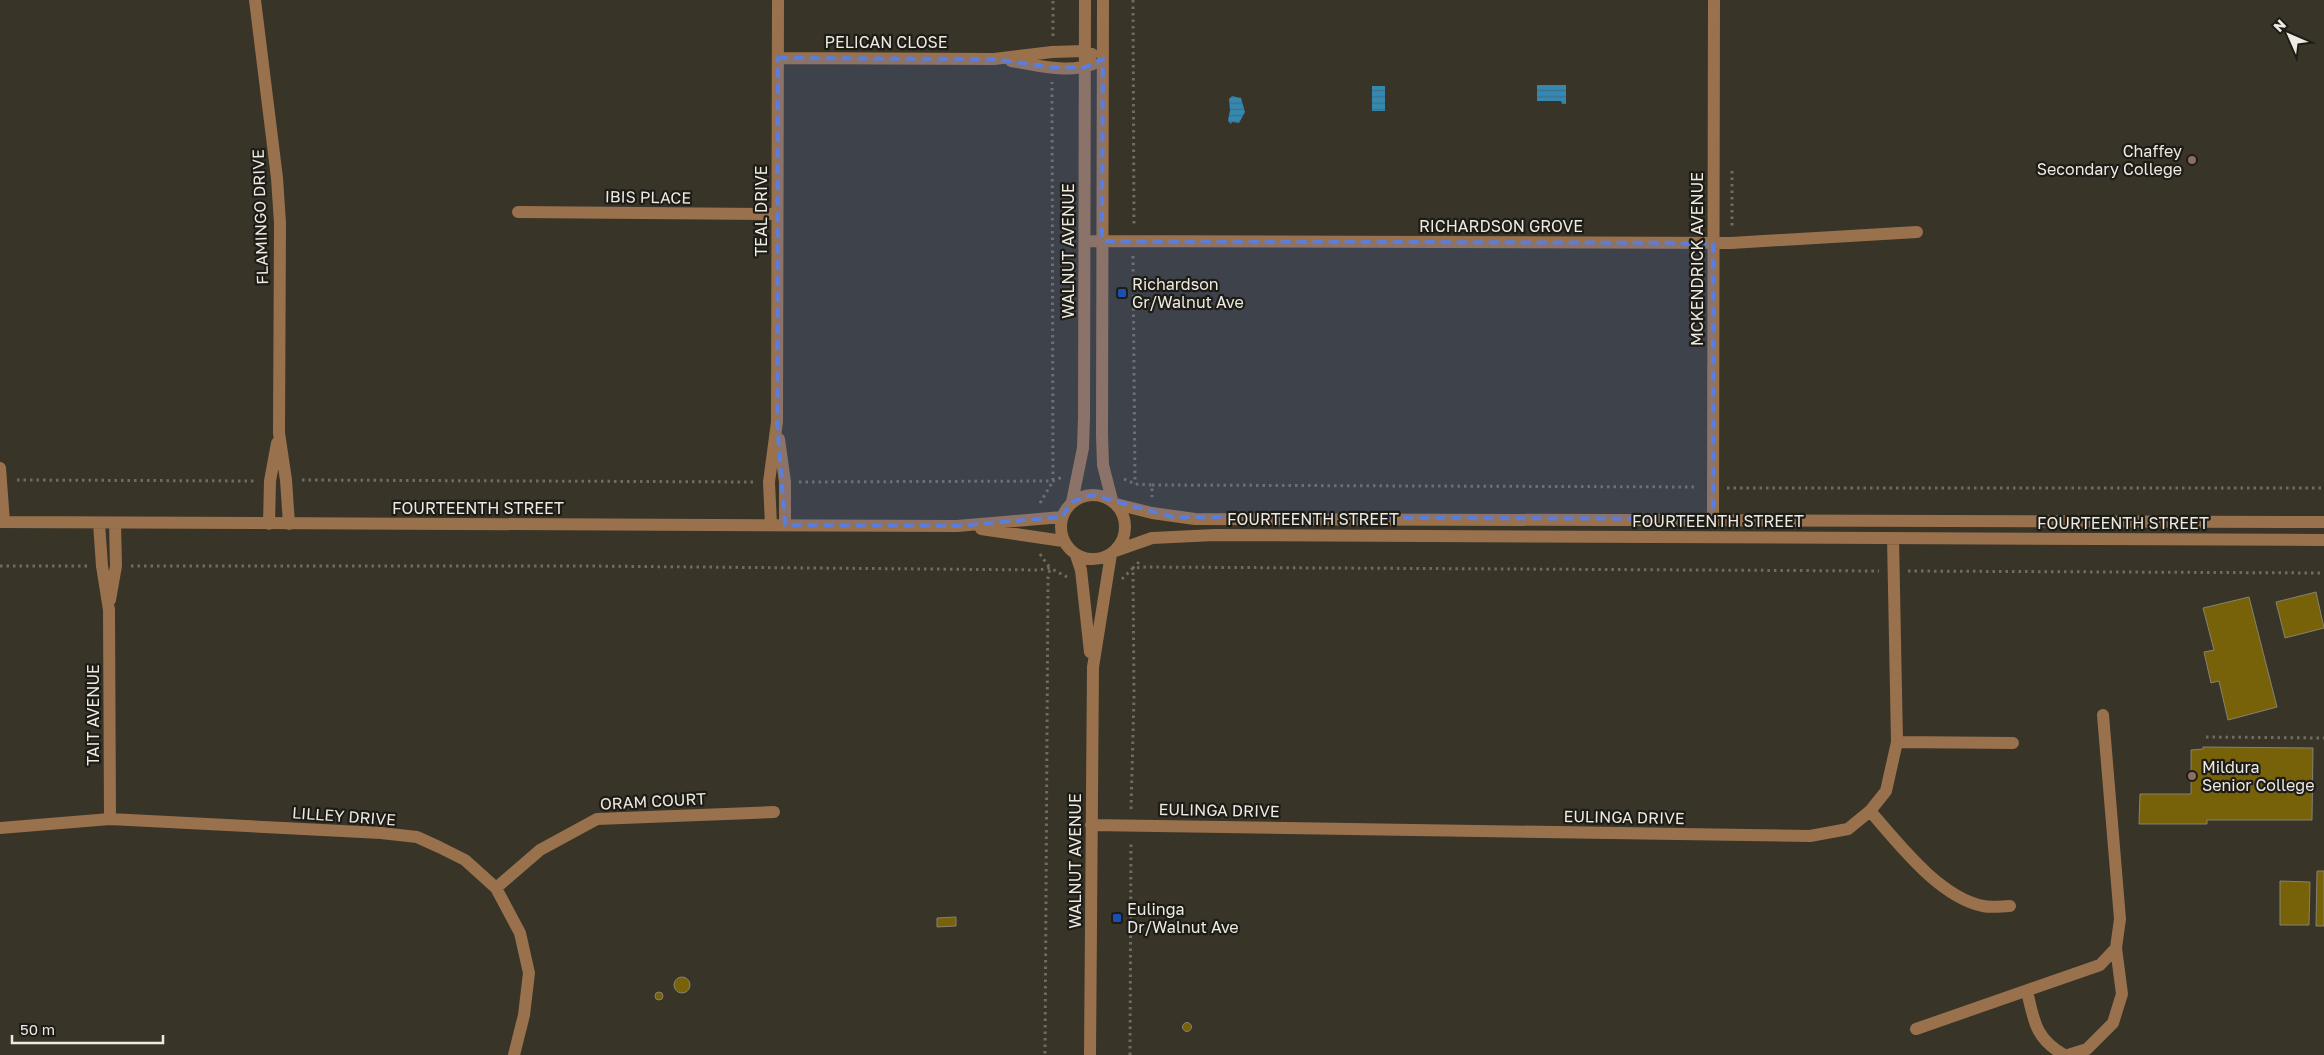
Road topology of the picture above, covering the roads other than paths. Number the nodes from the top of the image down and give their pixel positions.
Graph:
1 (255, 0) edge
2 (778, 0) edge
3 (1086, 0) edge
4 (1103, 0) edge
5 (1714, 0) edge
6 (1085, 51) junction
7 (778, 58) junction
8 (994, 58) junction
9 (1103, 59) junction
10 (1086, 67) junction
11 (518, 212) dead end
12 (777, 214) junction
13 (1917, 232) dead end
14 (1085, 241) junction
15 (1102, 241) junction
16 (1713, 243) junction
17 (776, 422) junction
18 (279, 433) junction
19 (1, 474) edge
20 (1072, 502) junction
21 (1114, 502) junction
22 (1062, 517) junction
23 (1713, 519) junction
24 (2, 522) edge
25 (2324, 522) edge
26 (115, 523) junction
27 (99, 524) junction
28 (269, 524) junction
29 (289, 524) junction
30 (771, 525) junction
31 (786, 525) junction
32 (957, 526) junction
33 (1893, 538) junction
34 (1063, 540) junction
35 (2324, 540) edge
36 (1113, 553) junction
37 (1076, 555) junction
38 (109, 610) junction
39 (1093, 667) junction
40 (2103, 715) dead end
41 (1897, 742) junction
42 (2013, 742) dead end
43 (1870, 811) junction
44 (774, 812) dead end
45 (110, 819) junction
46 (1091, 825) junction
47 (0, 828) edge
48 (496, 888) junction
49 (2010, 906) dead end
50 (2116, 948) junction
51 (2027, 991) junction
52 (1916, 1029) dead end
53 (514, 1055) edge
54 (1090, 1055) edge
55 (2066, 1055) edge

1 - 18 street, FLAMINGO DRIVE
2 - 7 street, TEAL DRIVE
3 - 6 street, WALNUT AVENUE
4 - 9 street
5 - 16 street, MCKENDRICK AVENUE
6 - 8 street, PELICAN CLOSE
6 - 9 street, PELICAN CLOSE
6 - 10 street, WALNUT AVENUE
7 - 8 street, PELICAN CLOSE
7 - 12 street, TEAL DRIVE
8 - 10 street, PELICAN CLOSE
9 - 10 street, PELICAN CLOSE
9 - 15 street
10 - 14 street, WALNUT AVENUE
11 - 12 street, IBIS PLACE
12 - 17 street, TEAL DRIVE
13 - 16 street, RICHARDSON GROVE
14 - 15 street, RICHARDSON GROVE
14 - 20 street, WALNUT AVENUE
15 - 16 street, RICHARDSON GROVE
15 - 21 street
16 - 23 street, MCKENDRICK AVENUE
17 - 30 street, TEAL DRIVE
17 - 31 street, TEAL DRIVE
18 - 28 street, FLAMINGO DRIVE
18 - 29 street, FLAMINGO DRIVE
19 - 24 street
20 - 21 street
20 - 22 street
21 - 23 street, FOURTEENTH STREET
21 - 36 street
22 - 32 street, FOURTEENTH STREET
22 - 34 street
23 - 25 street, FOURTEENTH STREET
24 - 27 street, FOURTEENTH STREET
26 - 27 street, FOURTEENTH STREET
26 - 28 street, FOURTEENTH STREET
26 - 38 street, TAIT AVENUE
27 - 38 street, TAIT AVENUE
28 - 29 street, FOURTEENTH STREET
29 - 30 street, FOURTEENTH STREET
30 - 31 street, FOURTEENTH STREET
31 - 32 street, FOURTEENTH STREET
32 - 34 street, FOURTEENTH STREET
33 - 35 street, FOURTEENTH STREET
33 - 36 street, FOURTEENTH STREET
33 - 41 street, EULINGA DRIVE
34 - 37 street
36 - 37 street
36 - 39 street, WALNUT AVENUE
37 - 39 street, WALNUT AVENUE
38 - 45 street, TAIT AVENUE
39 - 46 street, WALNUT AVENUE
40 - 50 street
41 - 42 street
41 - 43 street, EULINGA DRIVE
43 - 46 street, EULINGA DRIVE
43 - 49 street
44 - 48 street, ORAM COURT
45 - 47 street, LILLEY DRIVE
45 - 48 street, LILLEY DRIVE
46 - 54 street, WALNUT AVENUE
48 - 53 street, LILLEY DRIVE
50 - 51 street
50 - 55 street
51 - 52 street
51 - 55 street

